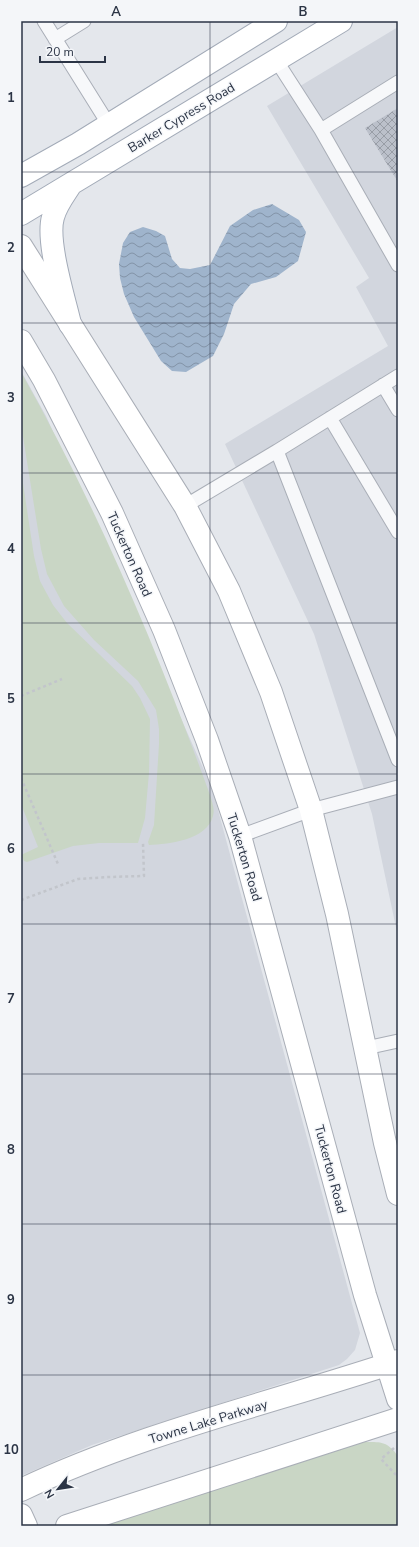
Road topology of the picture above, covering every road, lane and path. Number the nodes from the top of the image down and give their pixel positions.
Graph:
1 (44, 21) edge
2 (84, 21) edge
3 (276, 21) edge
4 (341, 21) edge
5 (55, 39) junction
6 (276, 60) junction
7 (398, 82) edge
8 (109, 125) junction
9 (321, 130) junction
10 (21, 176) edge
11 (72, 183) junction
12 (21, 214) edge
13 (21, 246) edge
14 (398, 265) edge
15 (70, 324) junction
16 (21, 341) edge
17 (398, 376) edge
18 (383, 385) junction
19 (398, 410) edge
20 (330, 418) junction
21 (277, 451) junction
22 (185, 506) junction
23 (398, 532) edge
24 (62, 679) dead end
25 (21, 696) edge
26 (398, 760) edge
27 (21, 778) edge
28 (398, 788) edge
29 (311, 810) junction
30 (240, 836) junction
31 (143, 843) dead end
32 (58, 864) dead end
33 (21, 900) edge
34 (398, 1041) edge
35 (366, 1048) junction
36 (398, 1194) edge
37 (393, 1362) edge
38 (398, 1399) edge
39 (398, 1419) edge
40 (394, 1448) dead end
41 (398, 1477) edge
42 (21, 1490) edge
43 (21, 1515) edge
44 (26, 1526) edge
45 (67, 1526) edge

1 - 5 lane
2 - 5 lane
3 - 8 main road
4 - 6 main road, Barker Cypress Road
5 - 8 lane
6 - 9 lane
6 - 11 main road, Barker Cypress Road
7 - 9 lane
8 - 10 main road
9 - 14 lane
11 - 12 main road, Barker Cypress Road
11 - 15 main road
13 - 15 main road
15 - 22 main road
16 - 30 main road, Tuckerton Road
17 - 18 lane
18 - 19 lane
18 - 20 lane
20 - 21 lane
20 - 23 lane
21 - 22 lane
21 - 26 lane
22 - 29 main road
24 - 25 path
27 - 32 path
28 - 29 lane
29 - 30 lane
29 - 35 main road
30 - 37 main road, Tuckerton Road
31 - 33 path
34 - 35 lane
35 - 36 main road
37 - 38 main road, Tuckerton Road
37 - 42 main road, Towne Lake Parkway
39 - 45 main road
40 - 41 path
43 - 44 main road

